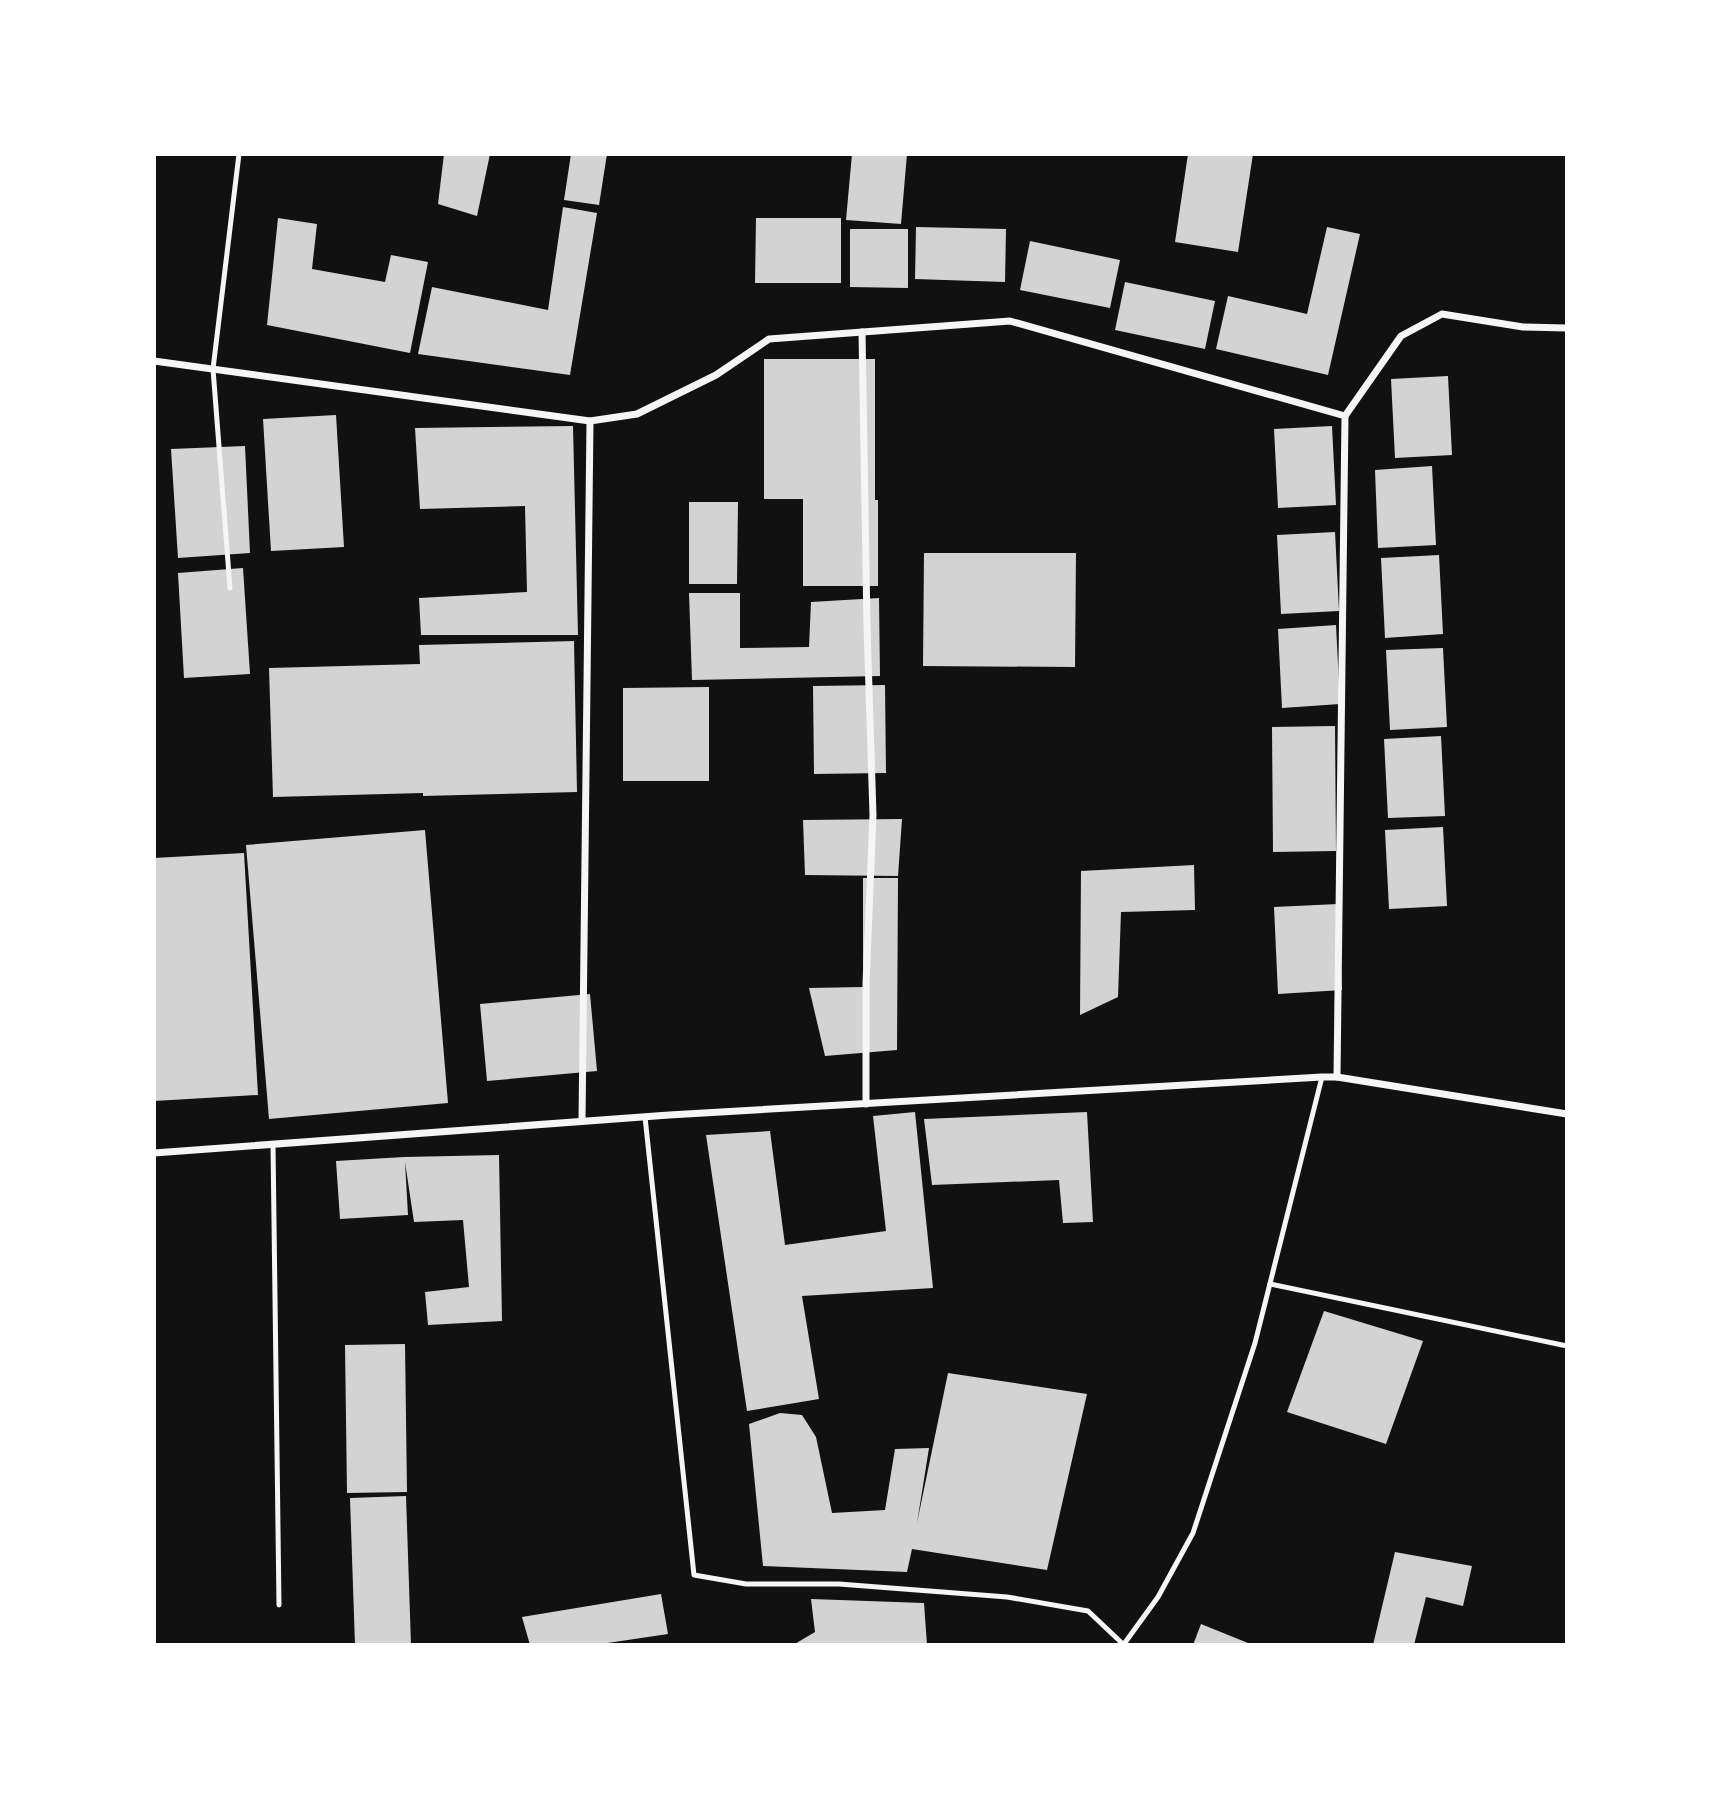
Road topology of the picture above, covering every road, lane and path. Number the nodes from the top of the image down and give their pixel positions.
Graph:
1 (239, 154) edge
2 (1567, 328) edge
3 (862, 332) junction
4 (154, 361) edge
5 (213, 369) junction
6 (1345, 416) junction
7 (590, 421) junction
8 (230, 588) dead end
9 (1322, 1077) junction
10 (1337, 1077) junction
11 (866, 1104) junction
12 (1567, 1114) edge
13 (645, 1117) junction
14 (582, 1121) junction
15 (273, 1144) junction
16 (154, 1153) edge
17 (1270, 1284) junction
18 (1567, 1346) edge
19 (279, 1605) dead end
20 (1124, 1645) edge

1 - 5 lane
2 - 6 street
3 - 6 street
3 - 7 street
3 - 11 street
4 - 5 street
5 - 7 street
5 - 8 lane
6 - 10 street
7 - 14 street
9 - 10 street
9 - 11 street
9 - 17 lane
10 - 12 street
11 - 13 street
13 - 14 street
13 - 20 lane
14 - 15 street
15 - 16 street
15 - 19 lane
17 - 18 lane
17 - 20 lane

